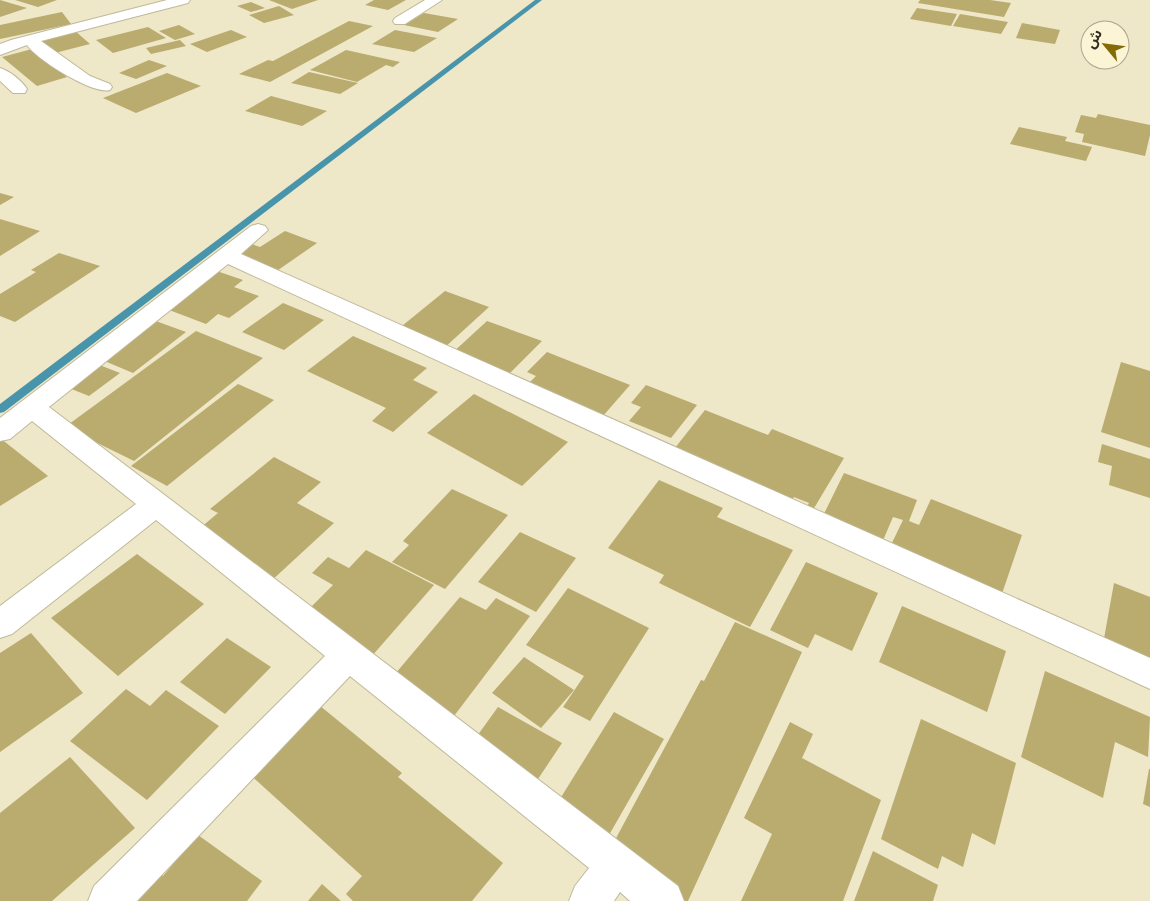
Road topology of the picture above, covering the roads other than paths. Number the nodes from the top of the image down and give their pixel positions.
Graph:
1 (183, 0) edge
2 (435, 0) edge
3 (400, 21) dead end
4 (33, 40) junction
5 (0, 50) edge
6 (0, 72) edge
7 (104, 87) dead end
8 (19, 90) dead end
9 (258, 230) dead end
10 (226, 255) junction
11 (32, 407) junction
12 (0, 432) edge
13 (156, 504) junction
14 (0, 624) edge
15 (350, 655) junction
16 (1150, 674) edge
17 (616, 864) junction
18 (109, 901) edge
19 (590, 901) edge
20 (663, 901) edge

1 - 4 street
2 - 3 street
4 - 5 street
4 - 7 street
6 - 8 street
9 - 10 street
10 - 11 street
10 - 16 street
11 - 12 street
11 - 13 street
13 - 14 street
13 - 15 street
15 - 17 street
15 - 18 street
17 - 19 street
17 - 20 street

